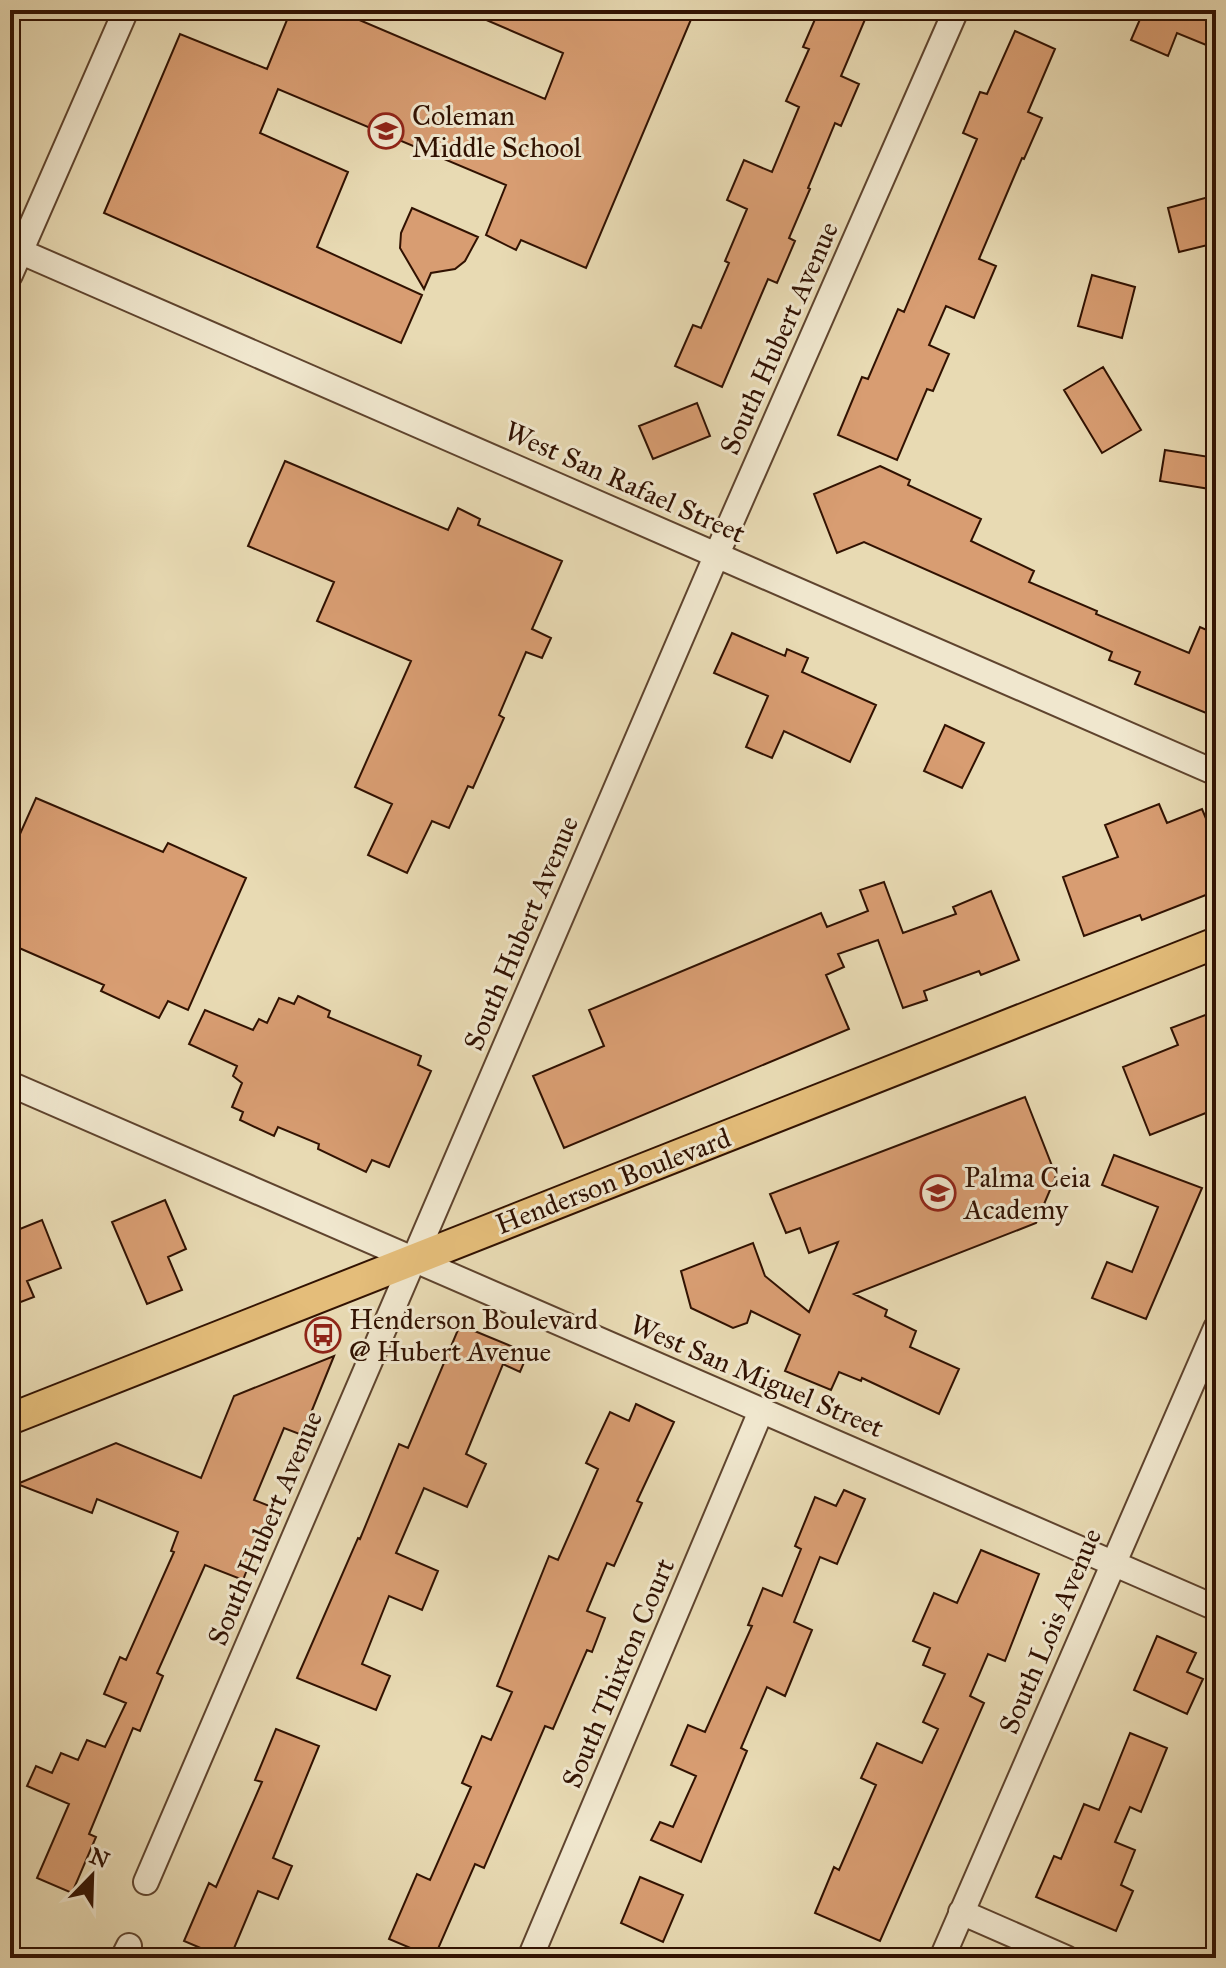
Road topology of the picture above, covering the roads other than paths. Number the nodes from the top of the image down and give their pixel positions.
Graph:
1 (126, 10) edge
2 (956, 10) edge
3 (15, 249) edge
4 (10, 275) edge
5 (717, 554) junction
6 (1216, 773) edge
7 (1216, 943) edge
8 (10, 1084) edge
9 (413, 1259) junction
10 (1216, 1328) edge
11 (761, 1411) junction
12 (10, 1419) edge
13 (1112, 1562) junction
14 (1216, 1608) edge
15 (146, 1882) dead end
16 (961, 1912) junction
17 (530, 1958) edge
18 (942, 1958) edge
19 (1066, 1958) edge

1 - 3 street
2 - 5 street, South Hubert Avenue
3 - 4 street
3 - 5 street, West San Rafael Street
5 - 6 street, West San Rafael Street
5 - 9 street, South Hubert Avenue
7 - 9 main road, Henderson Boulevard
8 - 9 street, West San Miguel Street
9 - 11 street, West San Miguel Street
9 - 12 main road, Henderson Boulevard
9 - 15 street, South Hubert Avenue
10 - 13 street, South Lois Avenue
11 - 13 street, West San Miguel Street
11 - 17 street, South Thixton Court
13 - 14 street, West San Miguel Street
13 - 16 street, South Lois Avenue
16 - 18 street, South Lois Avenue
16 - 19 street

